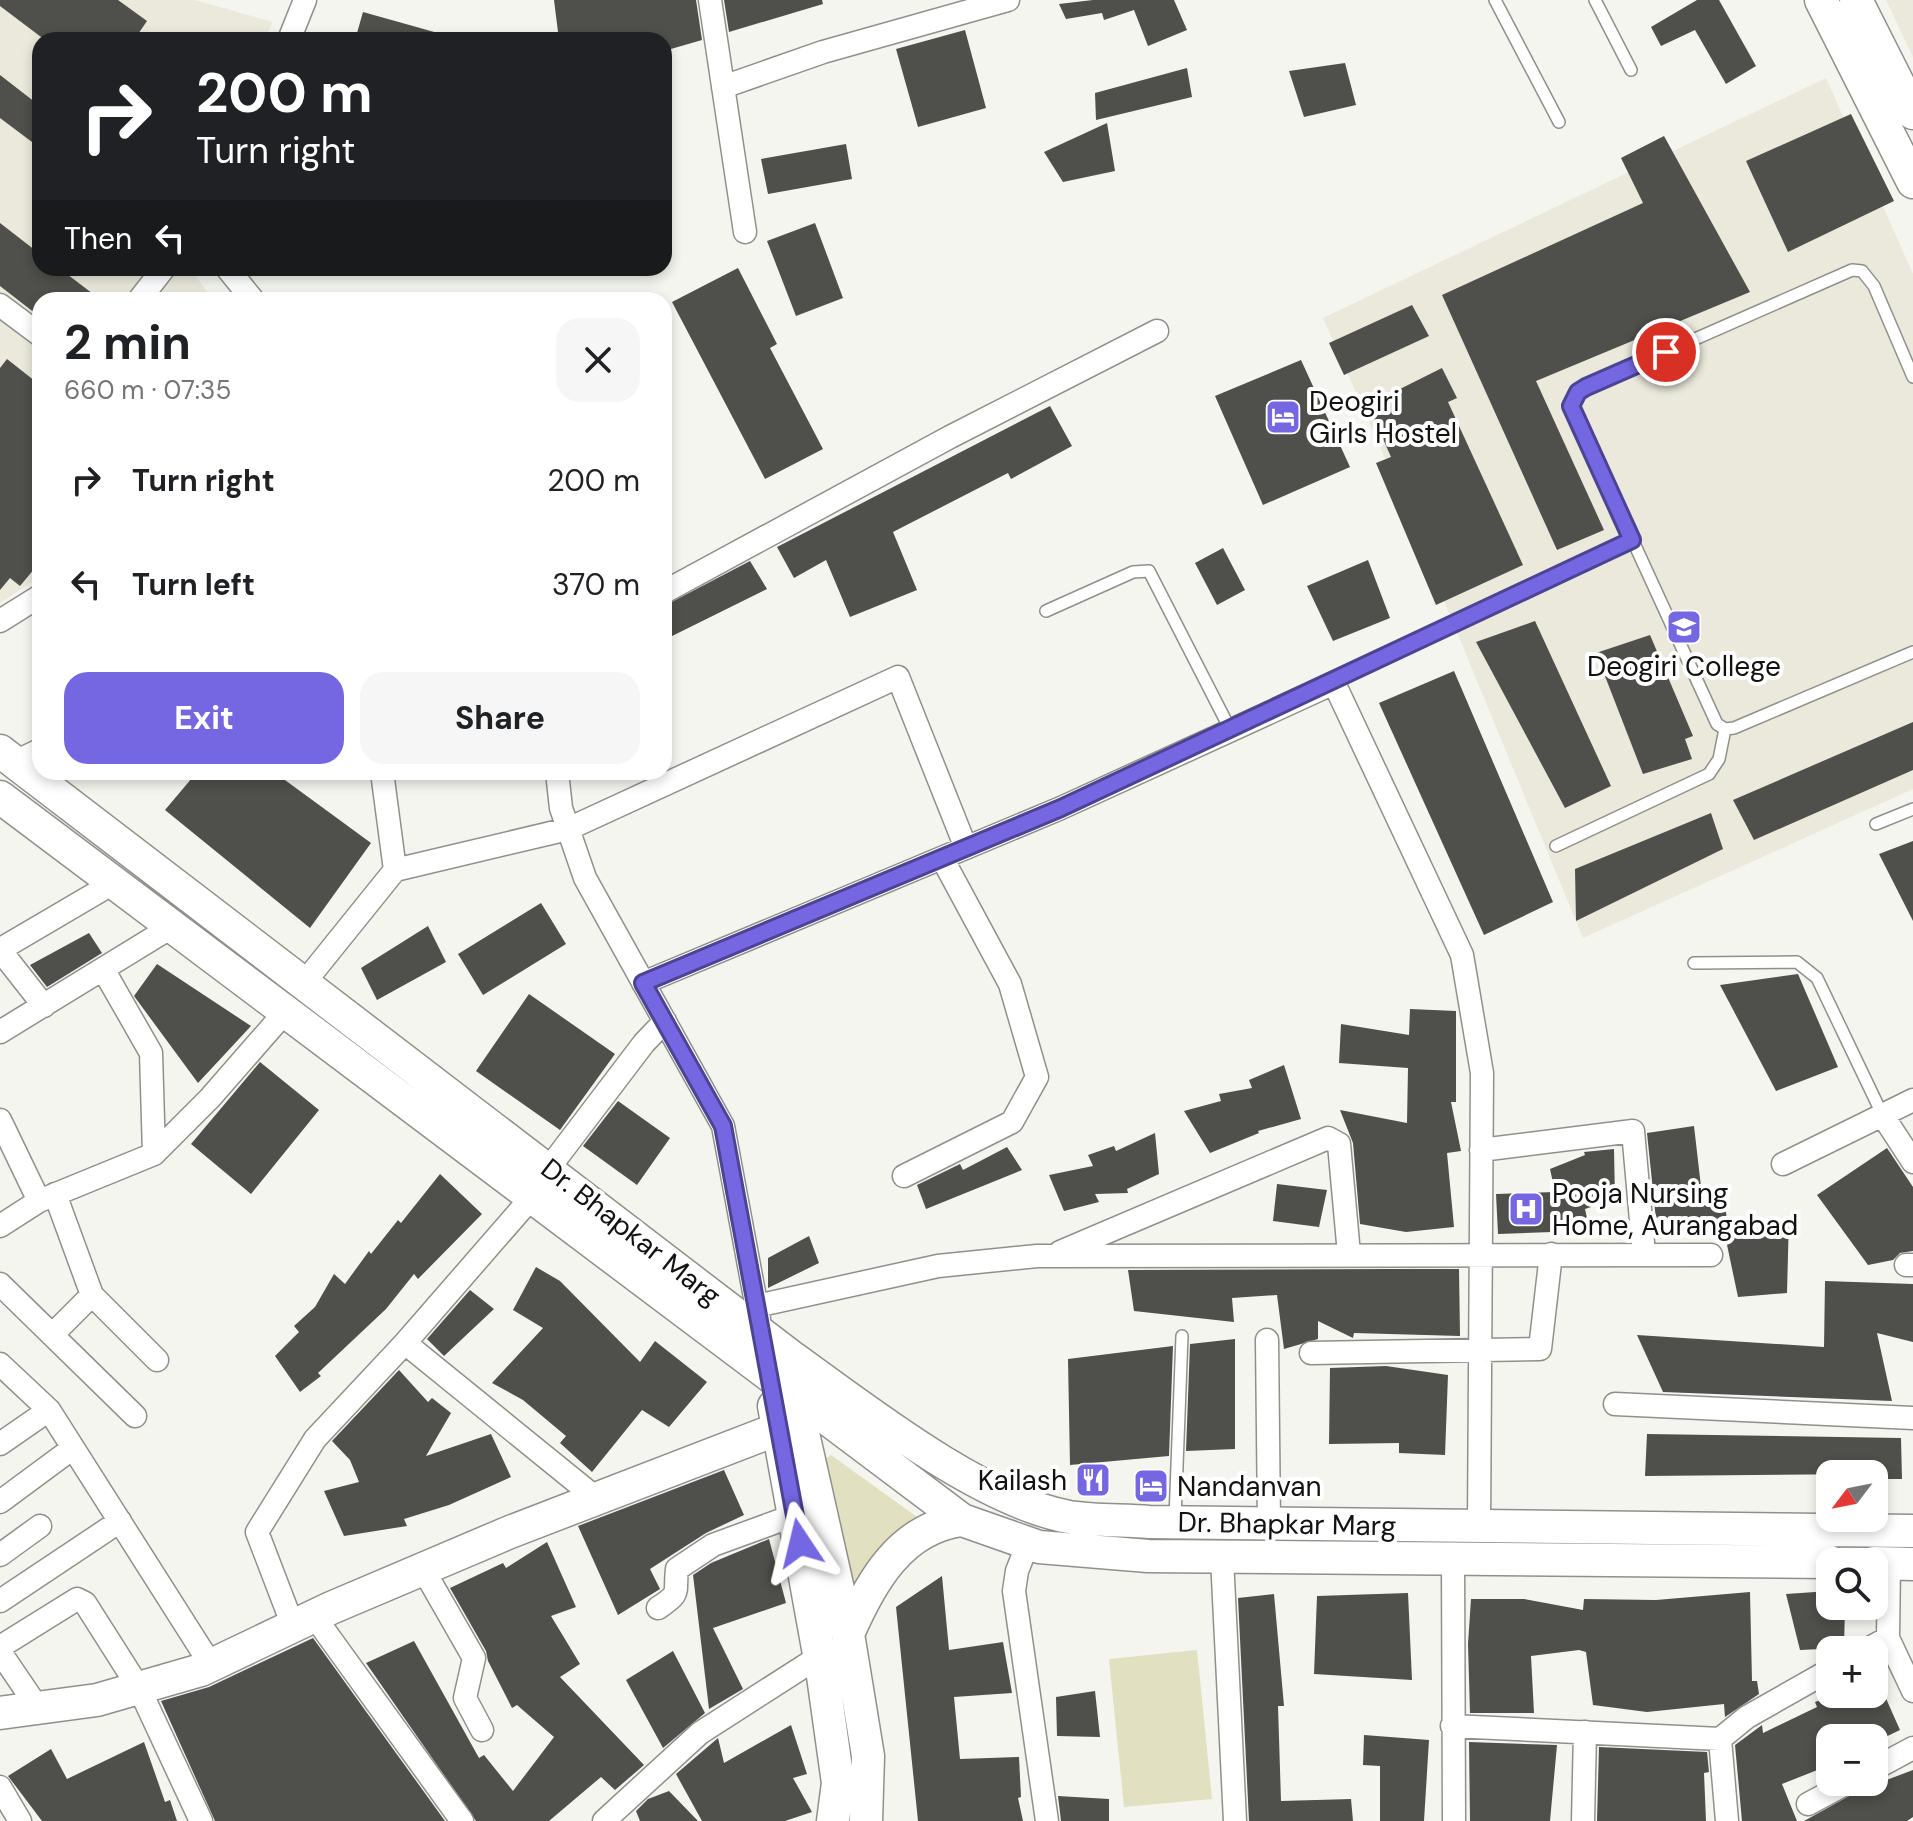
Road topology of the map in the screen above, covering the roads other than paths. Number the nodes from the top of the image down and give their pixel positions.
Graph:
1 (710, 0) edge
2 (1008, 0) edge
3 (1495, 0) edge
4 (1595, 0) edge
5 (1821, 0) edge
6 (1856, 0) edge
7 (300, 3) edge
8 (291, 32) edge
9 (1631, 70) dead end
10 (723, 87) junction
11 (1913, 113) edge
12 (1559, 122) dead end
13 (1913, 182) edge
14 (745, 232) dead end
15 (158, 276) edge
16 (234, 276) edge
17 (145, 292) edge
18 (246, 292) edge
19 (0, 305) edge
20 (32, 329) edge
21 (1157, 331) dead end
22 (1913, 377) edge
23 (1632, 540) junction
24 (672, 588) edge
25 (32, 601) edge
26 (1046, 611) dead end
27 (0, 621) edge
28 (1913, 652) edge
29 (1334, 683) junction
30 (1725, 729) junction
31 (1231, 731) junction
32 (50, 780) edge
33 (383, 780) edge
34 (558, 780) edge
35 (0, 797) edge
36 (1913, 809) edge
37 (1876, 824) dead end
38 (568, 829) junction
39 (1556, 846) dead end
40 (966, 848) junction
41 (942, 858) junction
42 (395, 870) junction
43 (115, 882) junction
44 (173, 926) junction
45 (0, 950) edge
46 (1694, 963) dead end
47 (103, 969) junction
48 (304, 983) junction
49 (643, 983) junction
50 (44, 1006) junction
51 (286, 1011) junction
52 (665, 1021) junction
53 (0, 1032) edge
54 (1913, 1100) edge
55 (1883, 1116) junction
56 (0, 1120) edge
57 (1481, 1150) junction
58 (154, 1154) junction
59 (1913, 1162) edge
60 (1783, 1164) dead end
61 (549, 1168) junction
62 (904, 1176) dead end
63 (532, 1197) junction
64 (47, 1198) junction
65 (0, 1226) edge
66 (1481, 1253) junction
67 (1349, 1254) junction
68 (1551, 1254) junction
69 (1644, 1254) junction
70 (1711, 1255) dead end
71 (1050, 1256) junction
72 (0, 1284) edge
73 (92, 1295) junction
74 (759, 1320) junction
75 (52, 1335) junction
76 (1182, 1336) dead end
77 (1267, 1340) dead end
78 (405, 1343) junction
79 (1480, 1351) junction
80 (1311, 1353) dead end
81 (157, 1360) dead end
82 (777, 1363) junction
83 (0, 1364) edge
84 (1615, 1404) dead end
85 (49, 1410) junction
86 (791, 1413) junction
87 (135, 1416) dead end
88 (1913, 1418) edge
89 (0, 1443) edge
90 (73, 1448) junction
91 (596, 1498) junction
92 (0, 1502) edge
93 (795, 1515) junction
94 (962, 1520) junction
95 (120, 1521) junction
96 (1175, 1522) junction
97 (1269, 1524) junction
98 (1350, 1524) junction
99 (40, 1526) dead end
100 (1479, 1526) junction
101 (1913, 1531) edge
102 (1028, 1543) junction
103 (0, 1555) edge
104 (1222, 1558) junction
105 (1350, 1559) junction
106 (1453, 1559) junction
107 (1816, 1562) edge
108 (1892, 1564) edge
109 (423, 1569) junction
110 (0, 1601) edge
111 (658, 1608) dead end
112 (303, 1621) junction
113 (848, 1634) junction
114 (1888, 1638) joint
115 (0, 1650) edge
116 (820, 1656) junction
117 (211, 1665) junction
118 (1816, 1678) edge
119 (139, 1688) junction
120 (1913, 1691) edge
121 (38, 1708) junction
122 (0, 1713) edge
123 (1452, 1726) junction
124 (482, 1730) dead end
125 (1585, 1732) junction
126 (1720, 1739) junction
127 (1913, 1748) edge
128 (1888, 1761) edge
129 (0, 1787) edge
130 (1823, 1796) edge
131 (1808, 1804) dead end
132 (862, 1818) edge
133 (20, 1821) edge
134 (201, 1821) edge
135 (462, 1821) edge
136 (604, 1821) edge
137 (833, 1821) edge
138 (1047, 1821) edge
139 (1235, 1821) edge
140 (1454, 1821) edge
141 (1583, 1821) edge
142 (1727, 1821) edge

1 - 10 street
2 - 10 street
3 - 12 lane
4 - 9 lane
5 - 13 main road
6 - 11 main road
7 - 8 street
10 - 14 street
15 - 17 street
16 - 18 street
19 - 20 street
21 - 24 street
22 - 23 lane
23 - 29 lane
23 - 30 lane
25 - 27 street
26 - 31 lane
28 - 30 lane
29 - 31 street
29 - 57 street
30 - 39 lane
31 - 40 street
32 - 48 main road, Dr. Bhapkar Marg
33 - 42 street
34 - 38 street
35 - 43 main road, Dr. Bhapkar Marg
36 - 37 lane
38 - 40 street
38 - 42 street
38 - 49 street
40 - 41 street
41 - 49 street
41 - 62 street
42 - 48 street
43 - 44 main road, Dr. Bhapkar Marg
43 - 45 street
44 - 47 street
44 - 51 main road, Dr. Bhapkar Marg
45 - 50 street
46 - 55 lane
47 - 50 street
47 - 58 street
48 - 61 main road, Dr. Bhapkar Marg
49 - 52 street
50 - 53 street
51 - 58 street
51 - 63 main road, Dr. Bhapkar Marg
52 - 61 street
52 - 74 street
54 - 55 street
55 - 59 street
55 - 60 street
56 - 64 street
57 - 66 street
57 - 69 street
58 - 64 street
61 - 74 main road, Dr. Bhapkar Marg
63 - 78 street
63 - 82 main road, Dr. Bhapkar Marg
64 - 65 street
64 - 73 street
66 - 67 street
66 - 68 street
66 - 79 street
67 - 71 street
67 - 71 street
68 - 69 street
68 - 79 street
69 - 70 street
71 - 74 street
72 - 75 street
73 - 75 street
73 - 81 street
74 - 82 main road, Dr. Bhapkar Marg
75 - 87 street
76 - 96 lane
77 - 97 street
78 - 91 street
78 - 112 street
79 - 80 street
79 - 100 street
82 - 86 main road
82 - 96 main road, Dr. Bhapkar Marg
83 - 85 street
84 - 88 street
85 - 89 street
85 - 90 street
86 - 91 main road
86 - 93 main road
86 - 94 main road, Dr. Bhapkar Marg
86 - 113 main road
90 - 92 street
90 - 95 street
91 - 109 main road
93 - 111 street
93 - 116 main road
94 - 102 main road, Dr. Bhapkar Marg
94 - 113 main road
95 - 110 street
95 - 117 street
96 - 97 main road, Dr. Bhapkar Marg
97 - 98 main road, Dr. Bhapkar Marg
98 - 100 main road, Dr. Bhapkar Marg
98 - 105 main road
99 - 103 street
100 - 101 main road, Dr. Bhapkar Marg
102 - 104 main road, Dr. Bhapkar Marg
102 - 138 street
104 - 105 main road, Dr. Bhapkar Marg
104 - 139 street
105 - 106 main road, Dr. Bhapkar Marg
106 - 107 main road, Dr. Bhapkar Marg
106 - 123 street
108 - 114 street
109 - 112 main road
109 - 124 street
112 - 117 main road
112 - 135 street
113 - 132 main road
114 - 120 street
115 - 119 street
115 - 121 street
116 - 136 street
116 - 137 main road
117 - 119 main road
118 - 126 street
119 - 121 main road
119 - 134 street
121 - 122 main road
123 - 125 street
123 - 140 street
125 - 126 street
125 - 141 street
126 - 142 street
127 - 128 street
129 - 133 street
130 - 131 street

